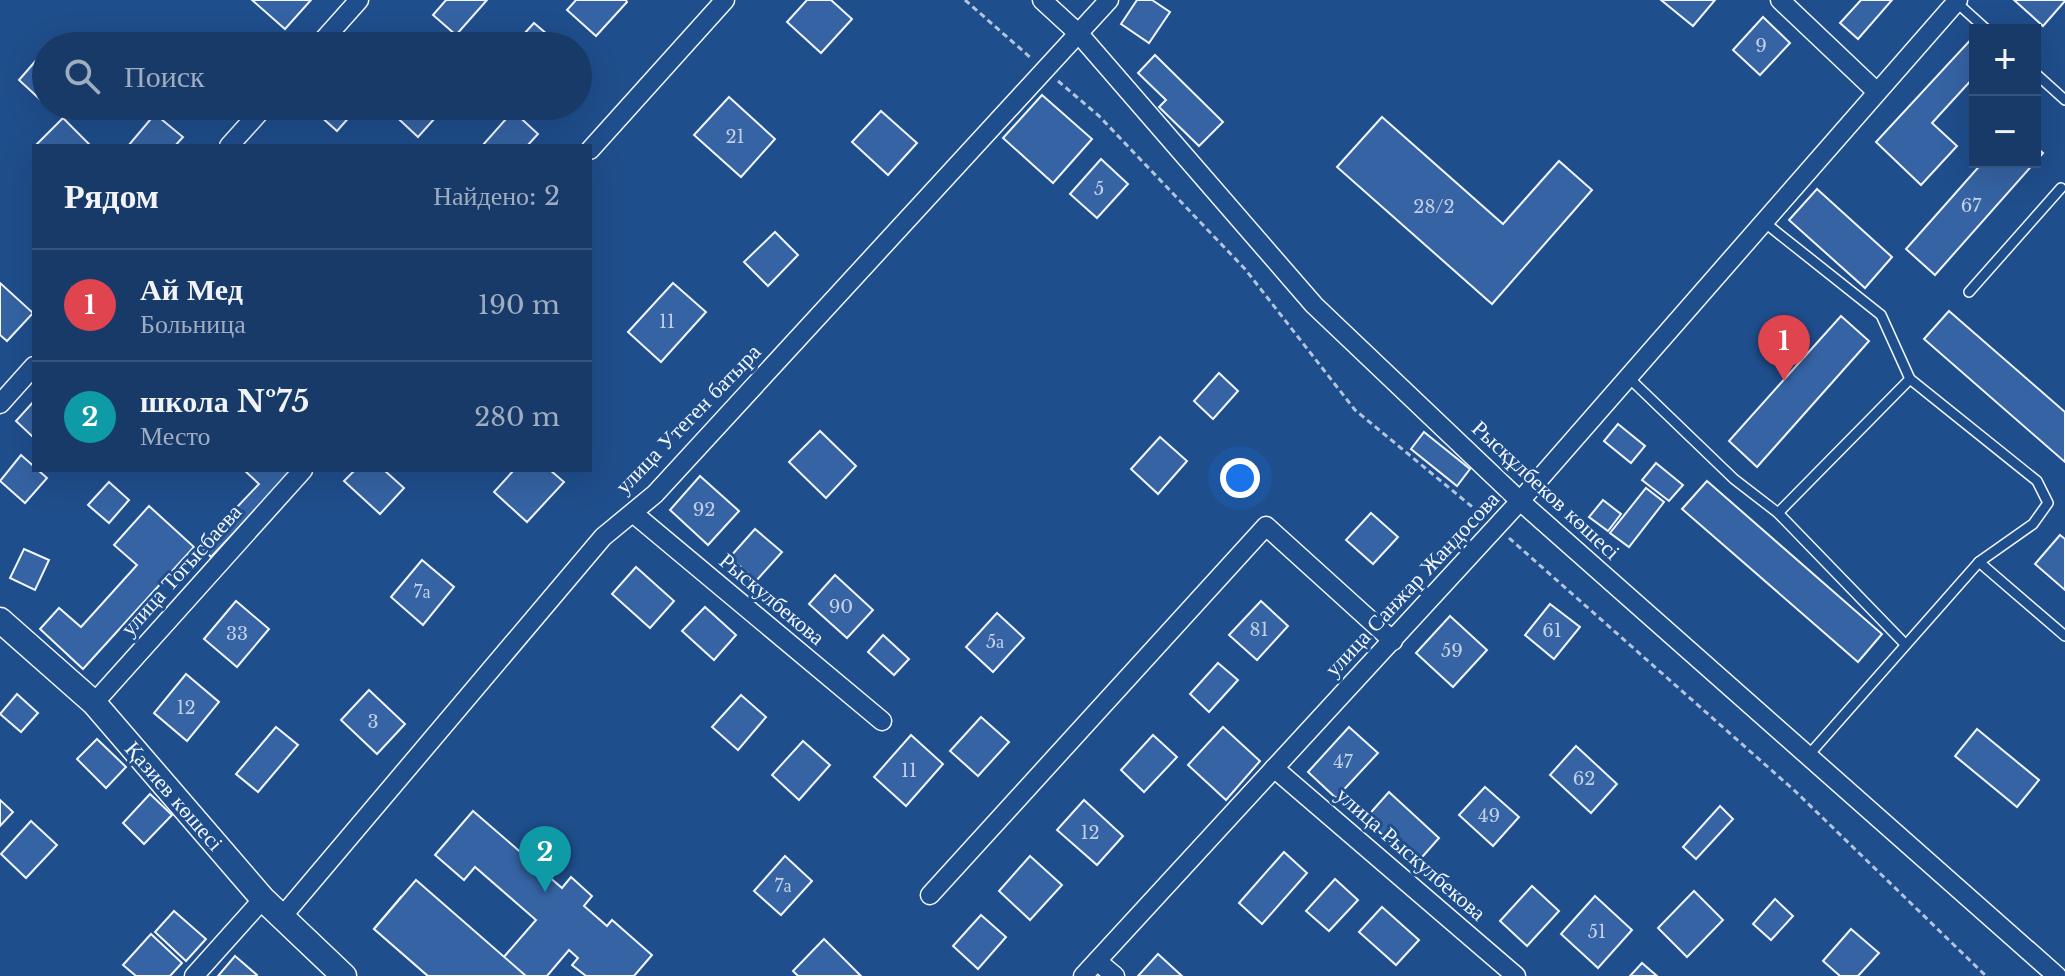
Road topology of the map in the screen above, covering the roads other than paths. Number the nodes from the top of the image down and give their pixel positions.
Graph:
1 (359, 0) edge
2 (725, 0) edge
3 (1042, 0) edge
4 (1109, 0) edge
5 (1780, 0) edge
6 (1957, 1) edge
7 (1981, 24) edge
8 (330, 32) edge
9 (1079, 34) junction
10 (2041, 78) edge
11 (1877, 92) junction
12 (2065, 100) edge
13 (252, 120) edge
14 (231, 144) edge
15 (592, 148) edge
16 (2064, 187) edge
17 (1764, 222) junction
18 (1969, 292) dead end
19 (32, 368) edge
20 (1628, 377) junction
21 (1910, 379) junction
22 (0, 404) edge
23 (301, 472) edge
24 (1520, 501) junction
25 (633, 513) junction
26 (1778, 513) junction
27 (1979, 562) junction
28 (1, 620) edge
29 (2065, 636) edge
30 (1393, 641) junction
31 (1905, 644) junction
32 (94, 703) junction
33 (882, 721) dead end
34 (1807, 757) junction
35 (1274, 768) junction
36 (930, 895) dead end
37 (263, 899) junction
38 (281, 918) junction
39 (1097, 961) junction
40 (194, 976) edge
41 (344, 976) edge
42 (1083, 976) edge
43 (1115, 976) edge
44 (1516, 976) edge
45 (2057, 976) edge

1 - 8 street
2 - 15 street
3 - 9 street, Рысқұлбеков көшесі
4 - 9 street, улица Утеген батыра
5 - 11 street
6 - 7 lane
6 - 11 street, улица Санжар Жандосова
9 - 24 street, Рысқұлбеков көшесі
9 - 25 street, улица Утеген батыра
10 - 12 lane
11 - 17 street, улица Санжар Жандосова
13 - 14 street
16 - 18 lane
17 - 20 street, улица Санжар Жандосова
17 - 21 lane
19 - 22 street
20 - 24 street, улица Санжар Жандосова
20 - 26 lane
21 - 26 lane
21 - 27 lane
23 - 32 street, улица Тогысбаева
24 - 30 street, улица Санжар Жандосова
24 - 34 street, Рысқұлбеков көшесі
25 - 33 street, Рыскулбекова
25 - 38 street, улица Утеген батыра
26 - 31 lane
27 - 29 lane
27 - 31 lane
28 - 32 street, Қазиев көшесі
30 - 35 street, улица Санжар Жандосова
30 - 36 street
31 - 34 lane
32 - 37 street, Қазиев көшесі
34 - 45 street, Рысқұлбеков көшесі
35 - 39 street, улица Санжар Жандосова
35 - 44 street, улица Рыскулбекова
37 - 38 street, Қазиев көшесі
37 - 40 street
38 - 41 street, Қазиев көшесі
39 - 42 street, улица Санжар Жандосова
39 - 43 street

